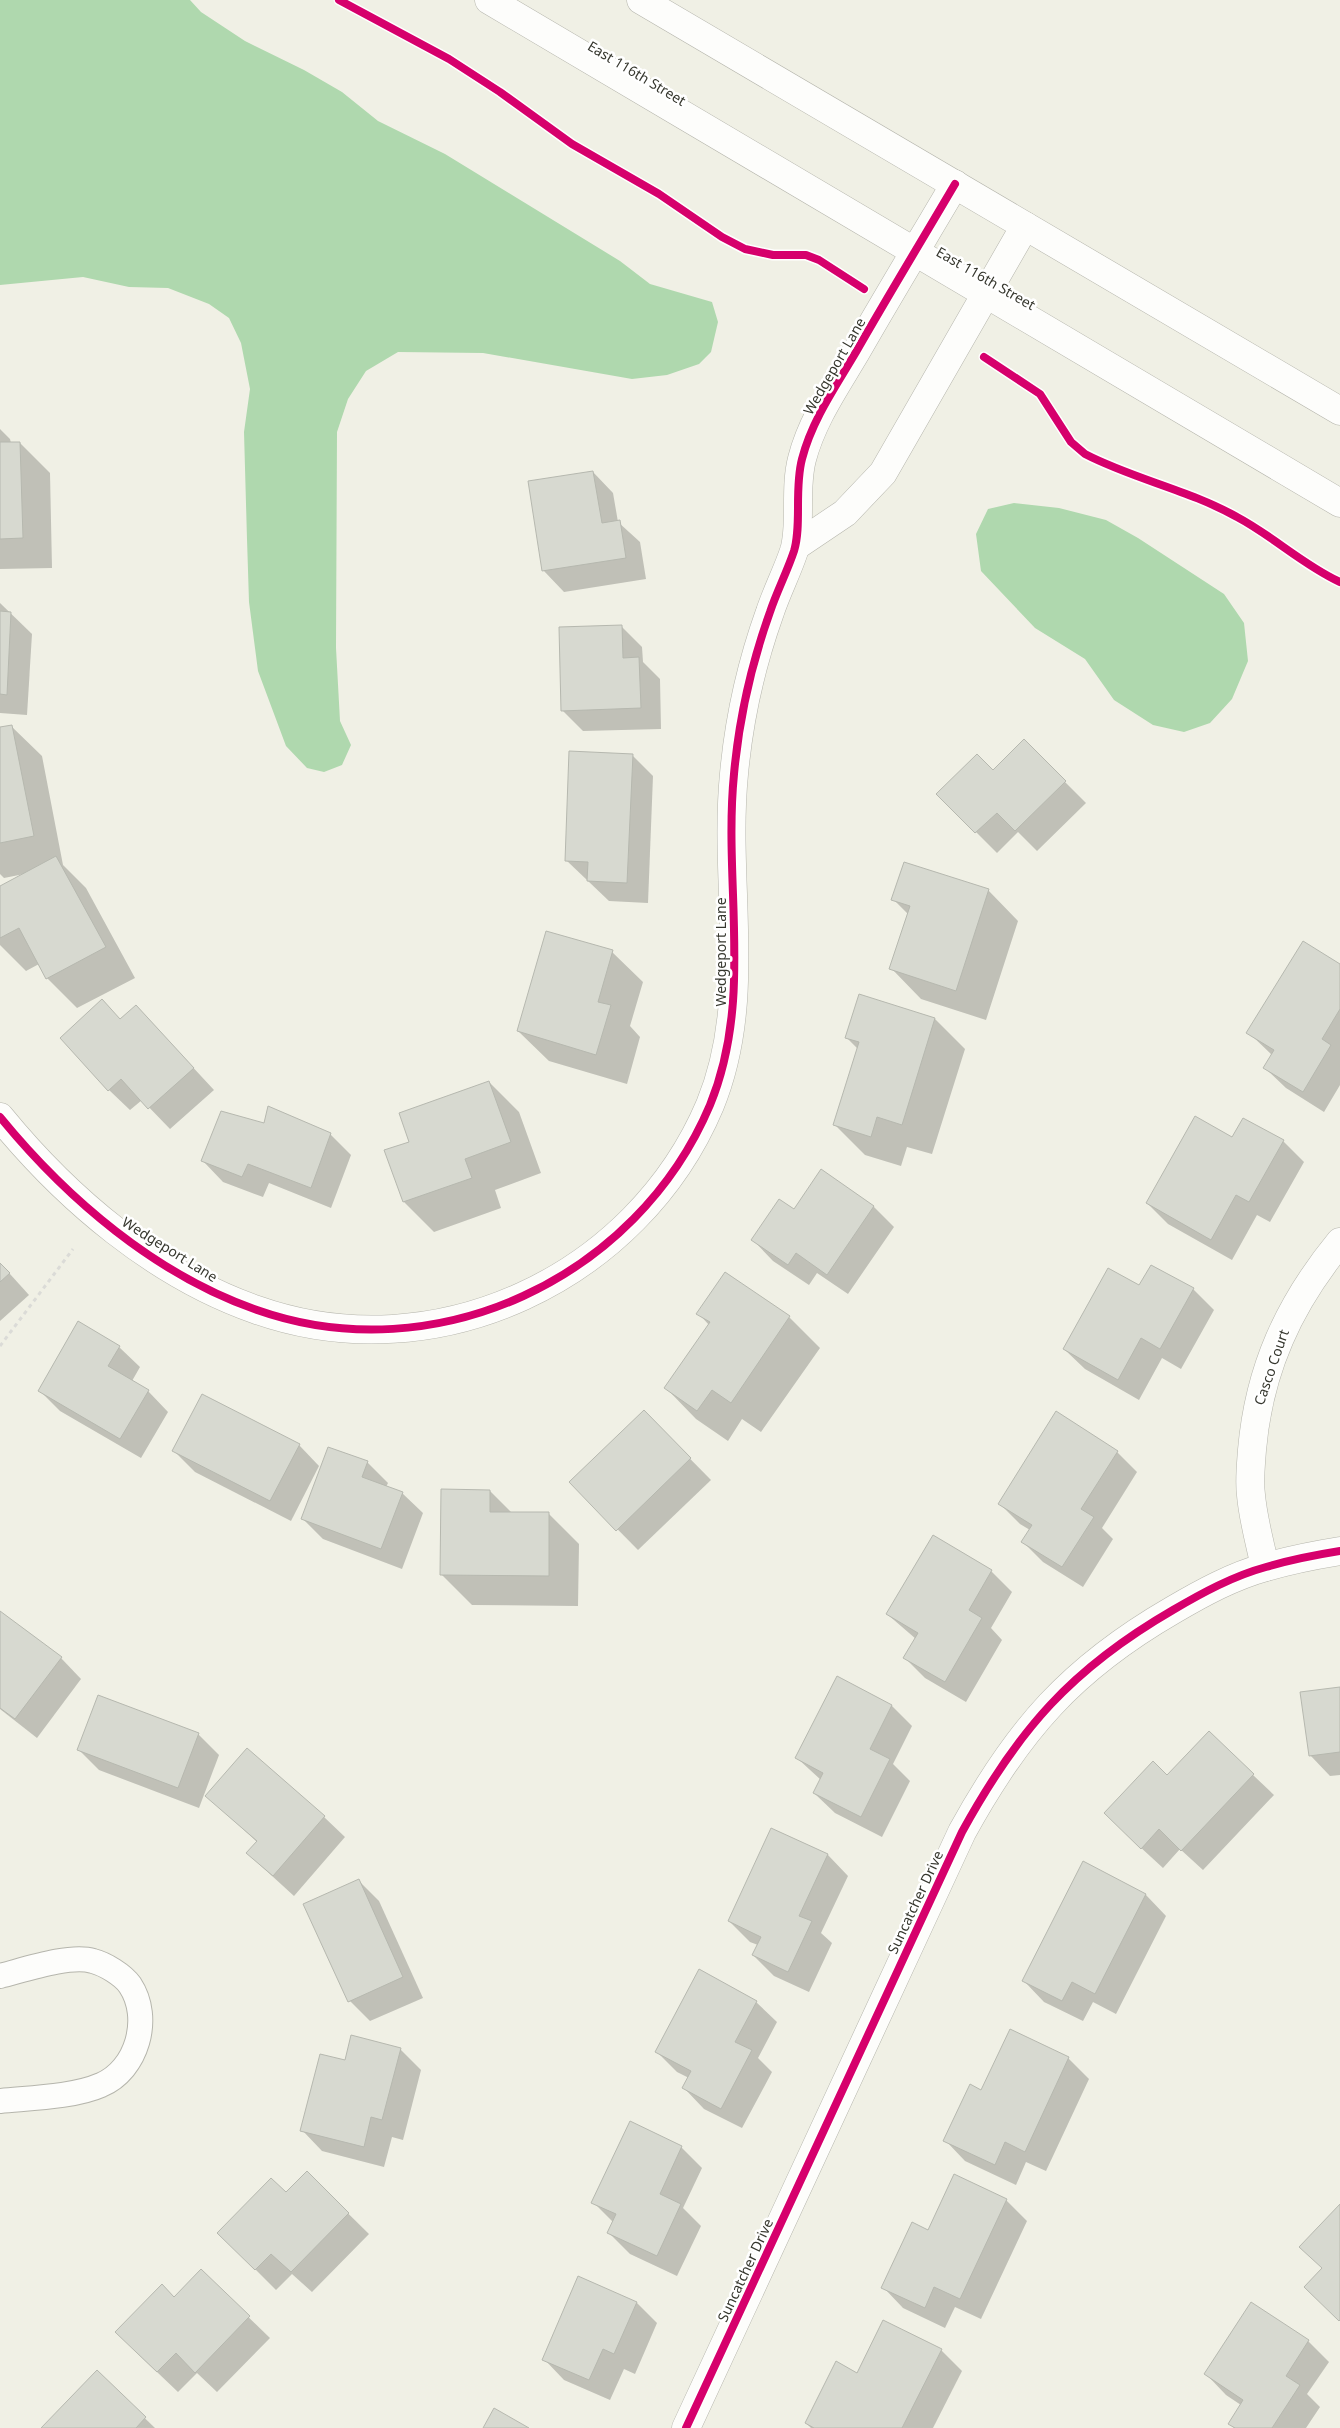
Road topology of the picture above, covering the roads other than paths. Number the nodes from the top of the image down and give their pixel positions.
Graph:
1 (489, 0) edge
2 (641, 0) edge
3 (955, 184) junction
4 (1025, 226) junction
5 (915, 251) junction
6 (985, 292) junction
7 (1340, 411) edge
8 (1340, 503) edge
9 (796, 546) junction
10 (0, 1117) edge
11 (1340, 1242) edge
12 (1340, 1551) edge
13 (1265, 1567) junction
14 (0, 1976) edge
15 (0, 2101) edge
16 (686, 2428) edge

1 - 5 street, East 116th Street
2 - 3 street
3 - 4 street
3 - 5 street, Wedgeport Lane
4 - 6 street
4 - 7 street
5 - 6 street, East 116th Street
5 - 9 street, Wedgeport Lane
6 - 8 street, East 116th Street
6 - 9 street
9 - 10 street, Wedgeport Lane
11 - 13 street, Casco Court
12 - 13 street, Suncatcher Drive
13 - 16 street, Suncatcher Drive
14 - 15 lane

